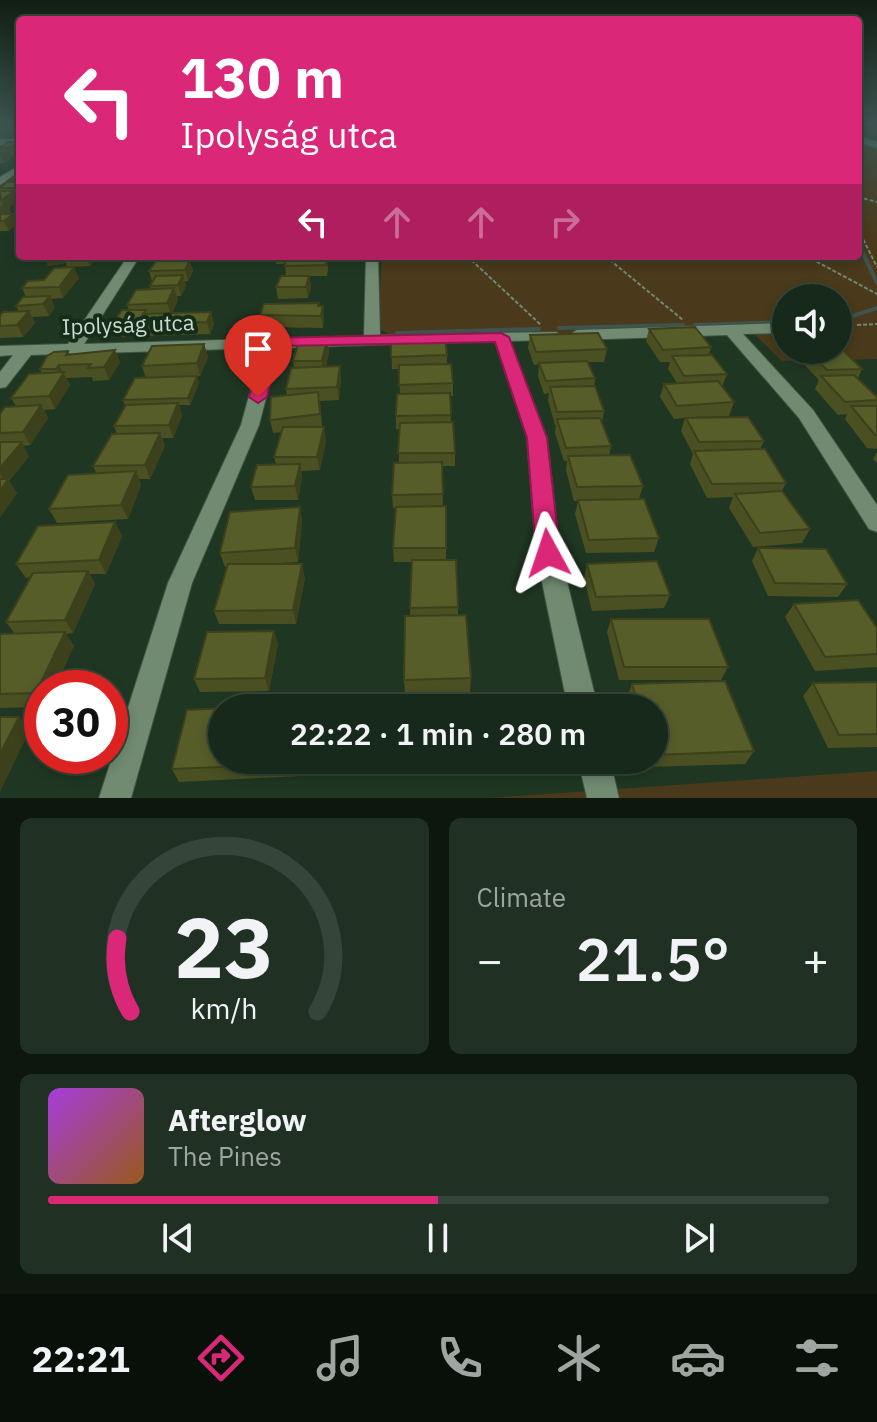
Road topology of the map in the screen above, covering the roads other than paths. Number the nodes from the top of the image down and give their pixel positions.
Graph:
1 (131, 260) edge
2 (372, 260) edge
3 (772, 329) edge
4 (731, 330) junction
5 (501, 337) junction
6 (372, 339) junction
7 (272, 342) junction
8 (74, 347) junction
9 (26, 350) junction
10 (0, 351) edge
11 (0, 383) edge
12 (877, 523) edge
13 (580, 694) edge
14 (597, 774) edge
15 (115, 798) edge
16 (603, 798) edge

1 - 8 street
2 - 6 street
3 - 4 street, Ipolyság utca
4 - 5 street, Ipolyság utca
4 - 12 street
5 - 6 street, Ipolyság utca
5 - 13 street
6 - 7 street, Ipolyság utca
7 - 8 street, Ipolyság utca
7 - 15 street
8 - 9 street, Ipolyság utca
9 - 10 street, Ipolyság utca
9 - 11 street
14 - 16 street

